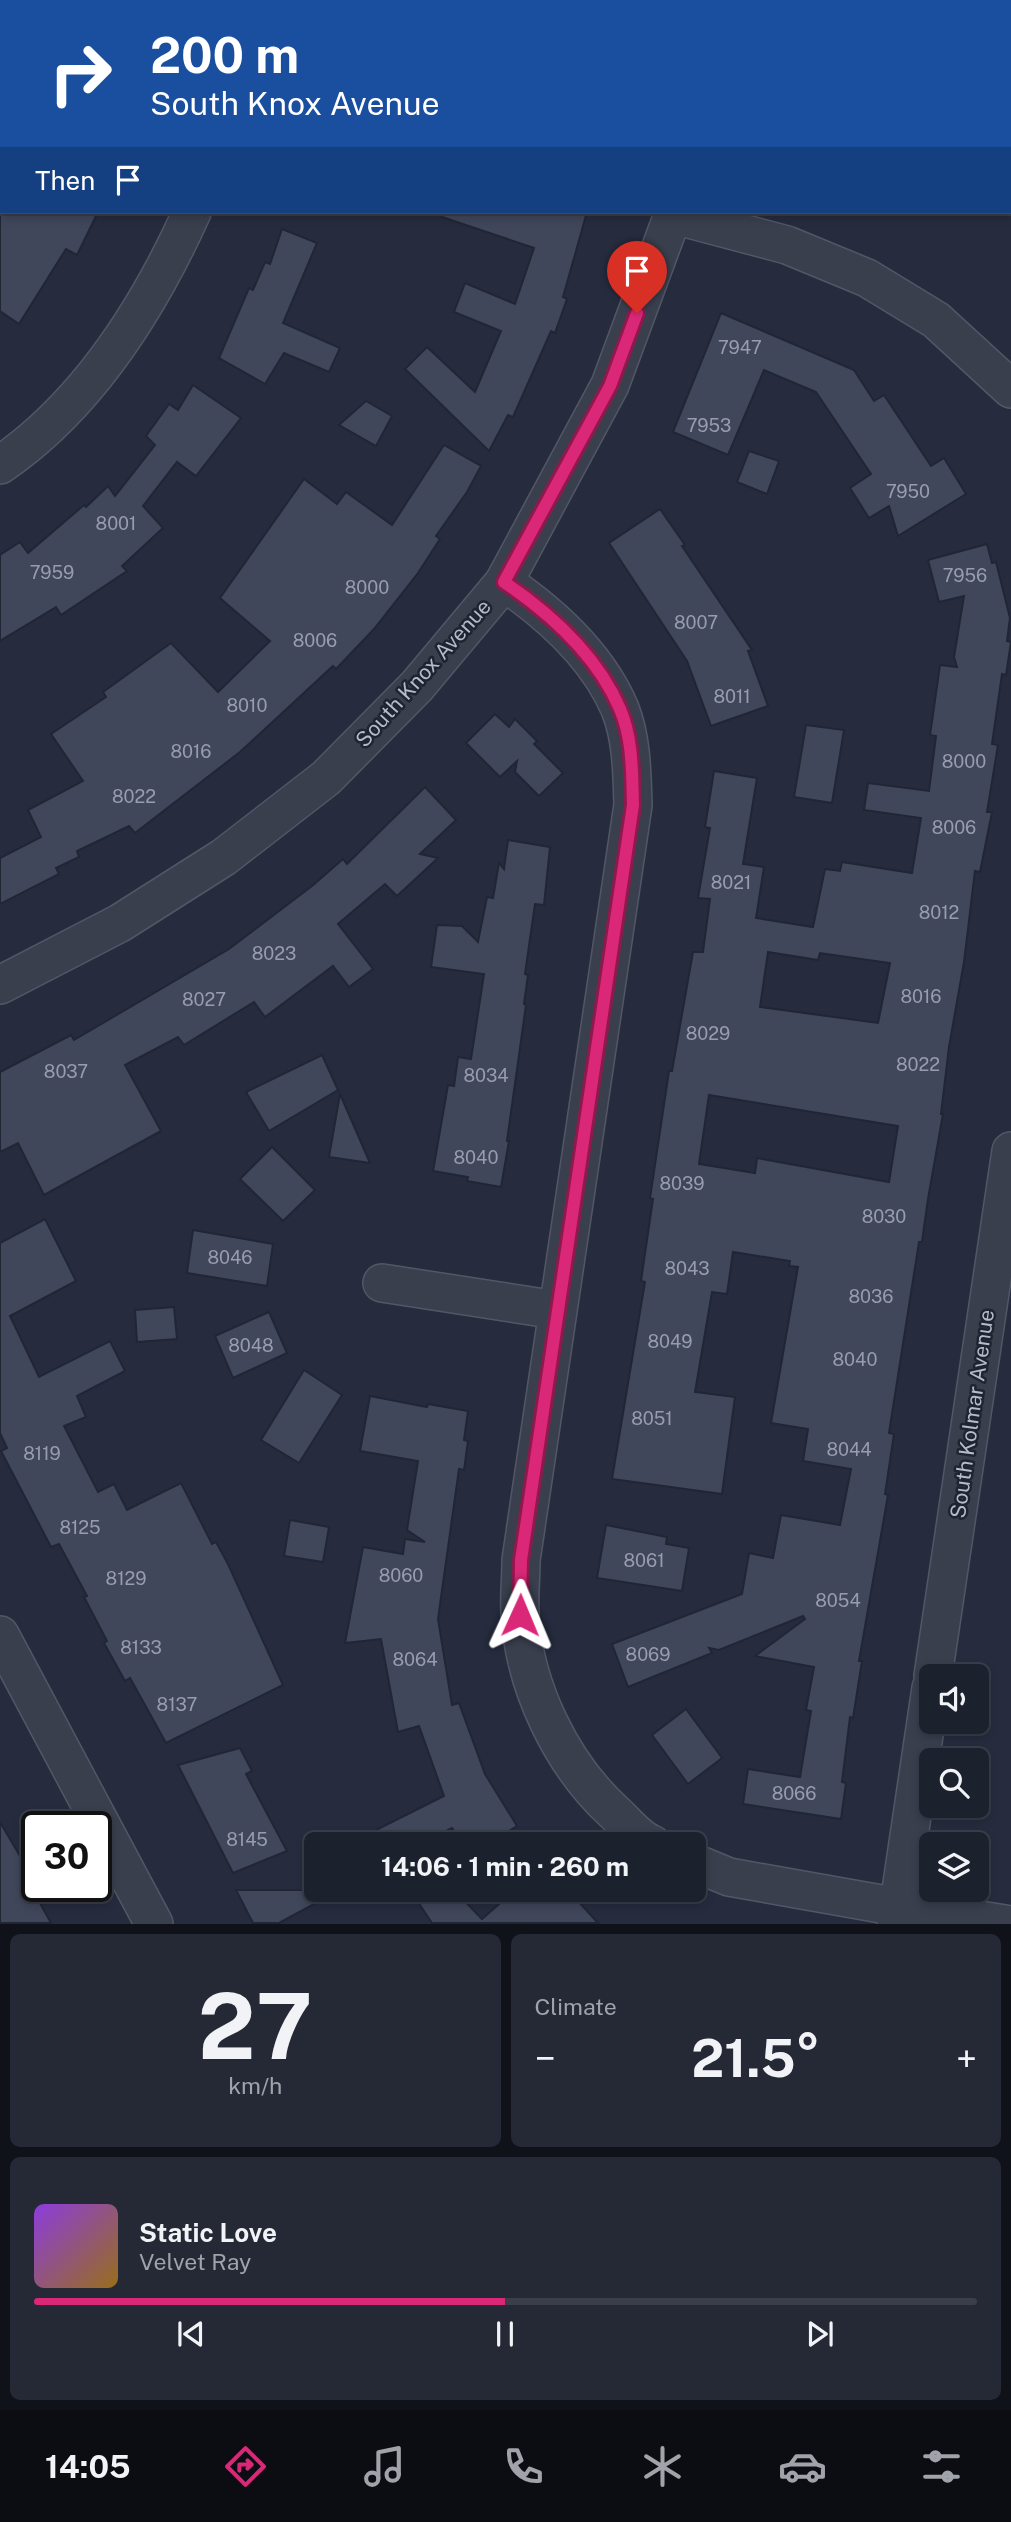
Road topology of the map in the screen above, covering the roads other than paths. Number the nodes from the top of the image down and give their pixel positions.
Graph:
1 (191, 214) edge
2 (674, 214) edge
3 (1011, 387) edge
4 (0, 465) edge
5 (504, 582) junction
6 (0, 985) edge
7 (1011, 1151) edge
8 (382, 1283) dead end
9 (557, 1310) junction
10 (0, 1635) edge
11 (935, 1664) edge
12 (924, 1734) edge
13 (638, 1832) edge
14 (706, 1868) edge
15 (897, 1915) edge
16 (154, 1923) edge
17 (1005, 1923) edge

1 - 4 street
2 - 3 street
2 - 5 street, South Knox Avenue
5 - 6 street, South Knox Avenue
5 - 9 street
7 - 11 street, South Kolmar Avenue
8 - 9 street
9 - 13 street
10 - 16 street
12 - 15 street
14 - 15 street
15 - 17 street

